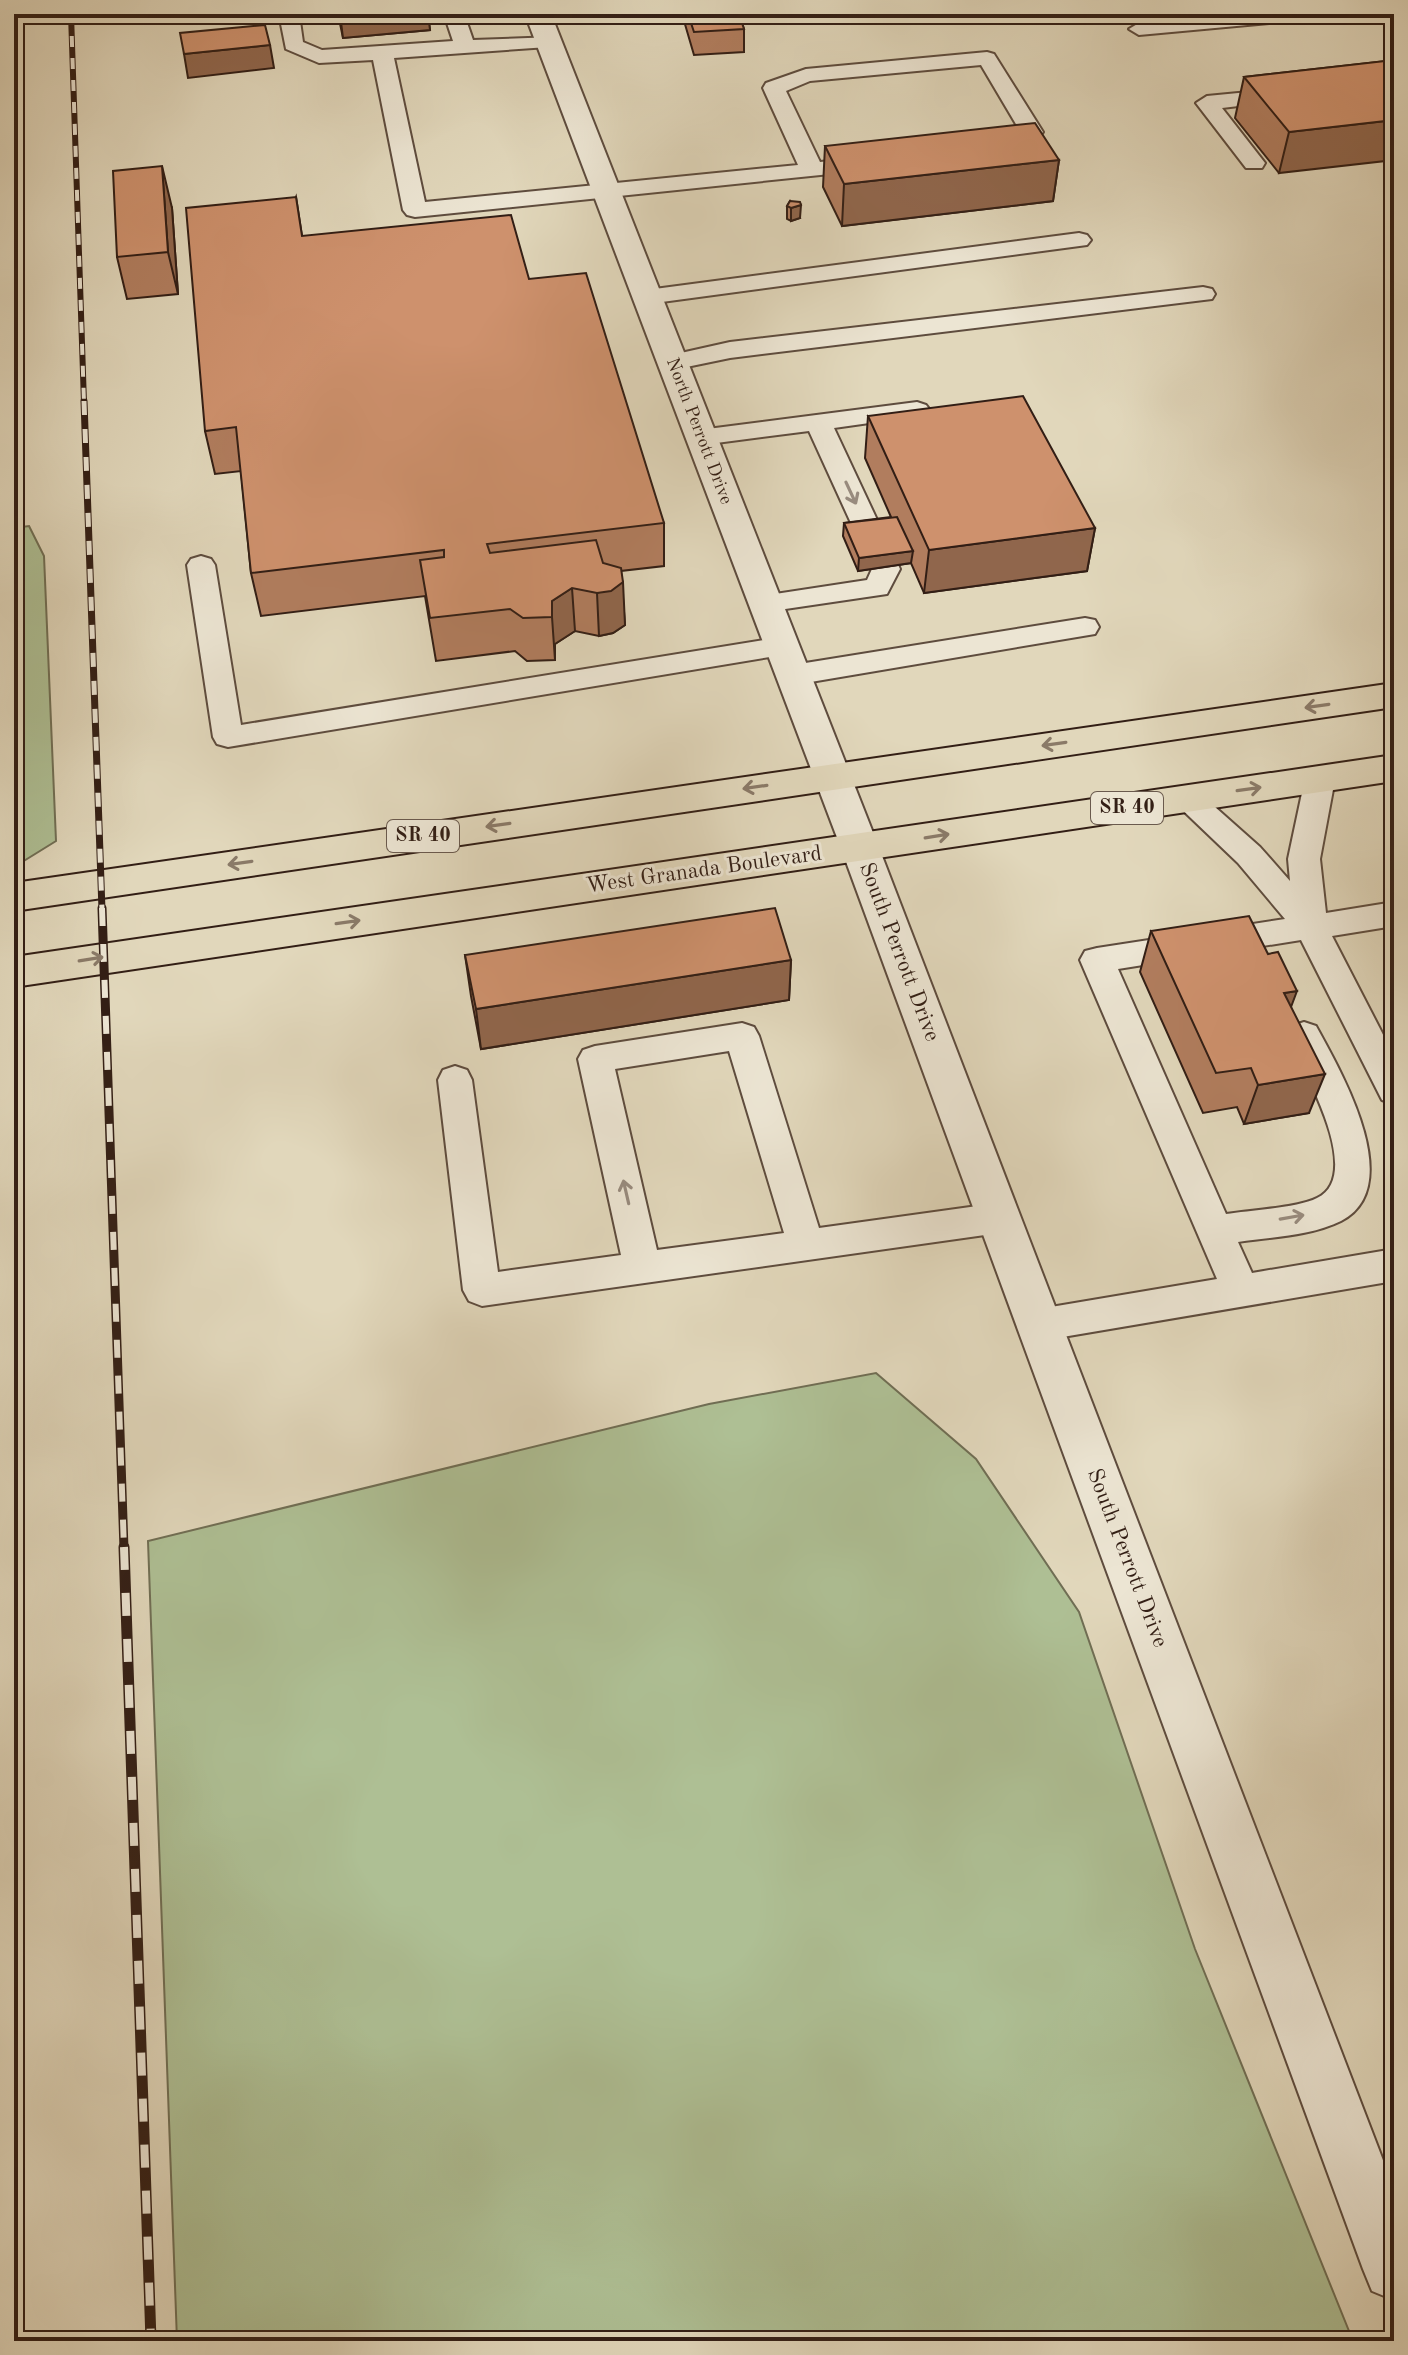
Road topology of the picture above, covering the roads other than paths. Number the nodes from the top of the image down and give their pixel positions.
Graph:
1 (289, 14) edge
2 (454, 14) edge
3 (1302, 14) edge
4 (543, 28) edge
5 (1139, 29) dead end
6 (465, 47) junction
7 (382, 53) junction
8 (1316, 91) edge
9 (984, 153) edge
10 (890, 162) edge
11 (1254, 163) dead end
12 (812, 170) junction
13 (606, 191) junction
14 (1079, 240) dead end
15 (1203, 294) dead end
16 (647, 297) junction
17 (672, 362) junction
18 (948, 406) edge
19 (818, 422) junction
20 (701, 437) junction
21 (201, 565) dead end
22 (765, 603) junction
23 (1085, 627) dead end
24 (782, 646) junction
25 (793, 675) junction
26 (1394, 695) edge
27 (1394, 768) edge
28 (832, 776) junction
29 (1320, 779) junction
30 (1186, 799) junction
31 (860, 848) junction
32 (14, 897) edge
33 (1394, 914) edge
34 (1311, 927) junction
35 (14, 972) edge
36 (1289, 1004) edge
37 (455, 1080) dead end
38 (1394, 1090) edge
39 (999, 1218) junction
40 (1215, 1231) junction
41 (806, 1245) junction
42 (1394, 1265) edge
43 (643, 1268) junction
44 (1241, 1291) junction
45 (1039, 1325) junction
46 (1394, 2269) edge

1 - 7 lane
2 - 6 lane
3 - 5 lane
4 - 6 lane
4 - 13 street, North Perrott Drive
6 - 7 lane
7 - 13 lane
8 - 11 lane
9 - 12 lane
10 - 12 lane
12 - 13 lane
13 - 16 street, North Perrott Drive
14 - 16 lane
15 - 17 lane
16 - 17 street, North Perrott Drive
17 - 20 street, North Perrott Drive
18 - 19 lane
19 - 20 lane
19 -> 22 lane
20 - 22 street, North Perrott Drive
21 - 24 lane
22 - 24 street, North Perrott Drive
23 - 25 lane
24 - 25 street, North Perrott Drive
25 - 28 street, North Perrott Drive
26 -> 28 main road, SR 40
27 - 29 main road, West Granada Boulevard / SR 40
28 - 31 street, North Perrott Drive
28 -> 32 main road, SR 40
30 -> 29 main road, West Granada Boulevard / SR 40
29 - 34 lane
31 -> 30 main road, West Granada Boulevard / SR 40
30 - 34 lane
35 -> 31 main road, West Granada Boulevard / SR 40
31 - 39 street, South Perrott Drive
33 - 34 lane
34 - 38 lane
34 - 40 lane
40 -> 36 lane
37 - 43 lane
39 - 41 lane
39 - 45 street, South Perrott Drive
40 - 44 lane
41 - 43 lane
43 -> 41 lane
42 - 44 lane
44 - 45 lane
45 - 46 street, South Perrott Drive

